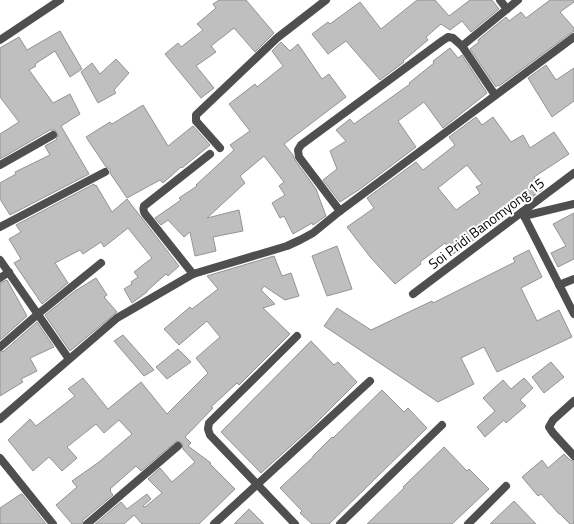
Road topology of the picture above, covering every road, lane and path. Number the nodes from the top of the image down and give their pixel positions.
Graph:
1 (60, 0) edge
2 (326, 0) edge
3 (500, 0) edge
4 (518, 0) edge
5 (507, 9) junction
6 (574, 37) edge
7 (0, 40) edge
8 (462, 46) junction
9 (495, 95) junction
10 (53, 135) dead end
11 (220, 148) dead end
12 (210, 154) dead end
13 (0, 165) edge
14 (105, 172) dead end
15 (574, 173) edge
16 (574, 204) edge
17 (340, 211) junction
18 (523, 214) junction
19 (0, 227) edge
20 (0, 260) edge
21 (101, 263) dead end
22 (9, 272) junction
23 (193, 274) junction
24 (0, 278) edge
25 (574, 279) edge
26 (559, 285) junction
27 (413, 294) dead end
28 (38, 314) junction
29 (574, 314) edge
30 (297, 336) dead end
31 (0, 347) edge
32 (69, 358) junction
33 (370, 381) dead end
34 (574, 401) edge
35 (0, 419) edge
36 (442, 425) dead end
37 (178, 446) dead end
38 (574, 456) edge
39 (0, 458) edge
40 (257, 484) junction
41 (506, 486) dead end
42 (53, 524) edge
43 (87, 524) edge
44 (214, 524) edge
45 (294, 524) edge
46 (340, 524) edge
47 (468, 524) edge

1 - 7 street
2 - 11 street
3 - 5 street
4 - 5 street
5 - 8 street
6 - 9 street
8 - 9 street
8 - 17 street
9 - 17 street
10 - 13 street
12 - 23 street
14 - 19 street
15 - 18 street, Soi Pridi Banomyong 15
16 - 18 street
17 - 23 street
18 - 26 street
18 - 27 street, Soi Pridi Banomyong 15
20 - 22 street
21 - 28 street
22 - 24 street
22 - 28 street
23 - 32 street
25 - 26 street
26 - 29 street
28 - 31 street
28 - 32 street
30 - 40 street
32 - 35 street
33 - 40 street
34 - 38 street
36 - 46 street
37 - 43 street
39 - 42 street
40 - 44 street
40 - 45 street
41 - 47 street

